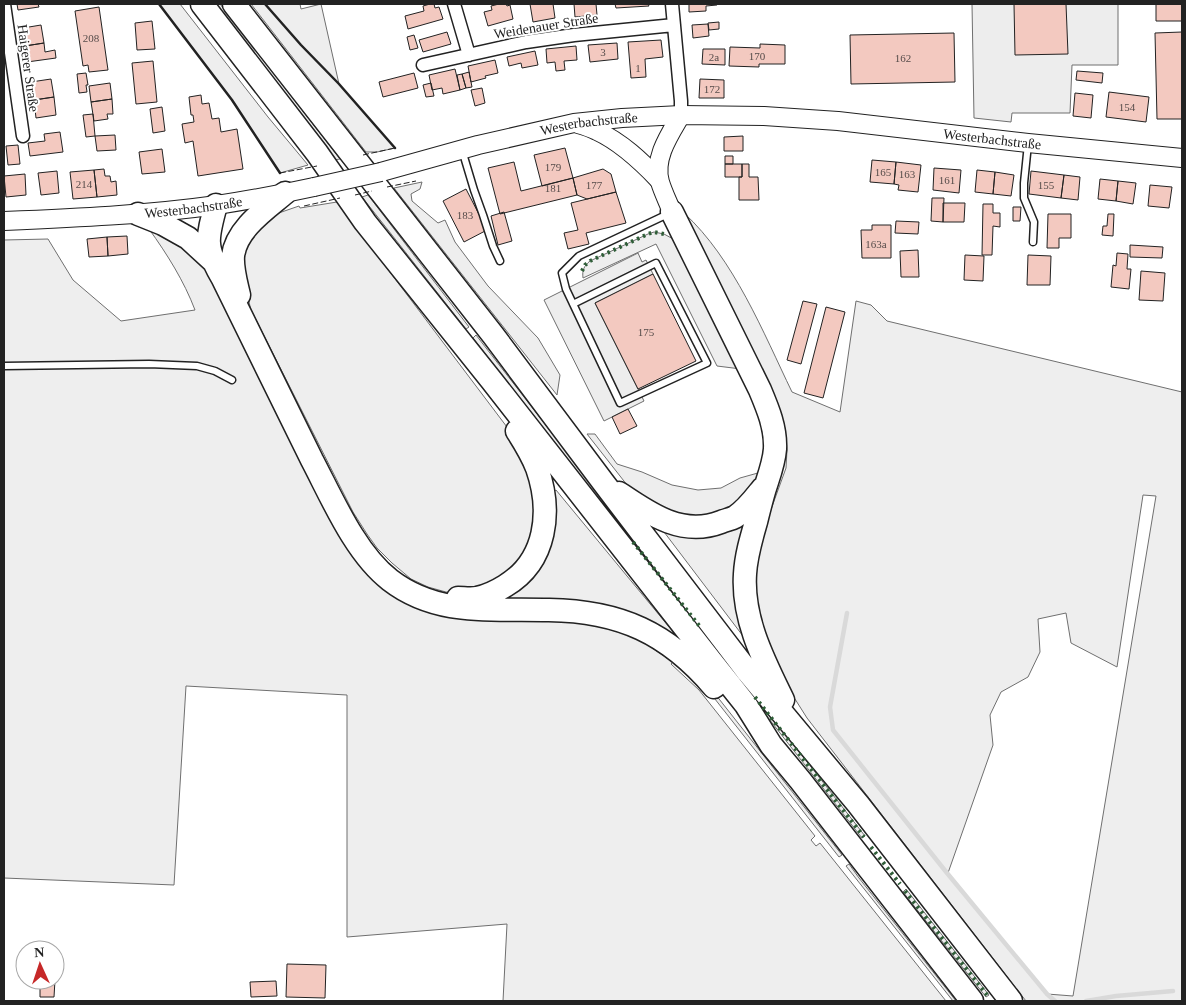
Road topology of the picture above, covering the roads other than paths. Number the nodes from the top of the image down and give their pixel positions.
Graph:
1 (4, 4) edge
2 (202, 4) edge
3 (234, 4) edge
4 (454, 4) edge
5 (672, 4) edge
6 (674, 25) junction
7 (468, 55) junction
8 (423, 65) dead end
9 (681, 115) junction
10 (574, 123) junction
11 (23, 136) dead end
12 (1028, 143) junction
13 (462, 149) junction
14 (1182, 158) edge
15 (659, 180) junction
16 (285, 193) junction
17 (216, 205) junction
18 (672, 212) junction
19 (138, 214) junction
20 (4, 221) edge
21 (1033, 242) dead end
22 (223, 258) junction
23 (500, 261) dead end
24 (573, 304) junction
25 (4, 366) edge
26 (232, 380) dead end
27 (492, 381) junction
28 (603, 482) junction
29 (766, 484) junction
30 (800, 734) junction
31 (771, 745) junction
32 (972, 1001) edge
33 (1011, 1001) edge

1 - 11 street, Haigerer Straße
2 - 27 highway
3 - 28 highway
4 - 7 street
5 - 6 street
6 - 7 street, Weidenauer Straße
6 - 9 street
7 - 8 street, Weidenauer Straße
9 - 10 main road, Westerbachstraße
9 - 12 main road, Westerbachstraße
9 - 15 main road
10 - 13 main road, Westerbachstraße
10 - 15 main road
12 - 14 main road, Westerbachstraße
12 - 21 lane
13 - 16 main road, Westerbachstraße, bridge
13 - 23 lane
15 - 18 main road
16 - 17 main road, Westerbachstraße
16 - 22 highway
17 - 19 main road, Westerbachstraße
17 - 22 highway
18 - 24 lane
18 - 29 highway
19 - 20 main road, Westerbachstraße
19 - 22 highway
22 - 27 highway
22 - 31 highway
24 - 24 lane
25 - 26 lane
27 - 31 highway
28 - 29 highway
28 - 30 highway
29 - 30 highway
30 - 33 highway
31 - 32 highway

